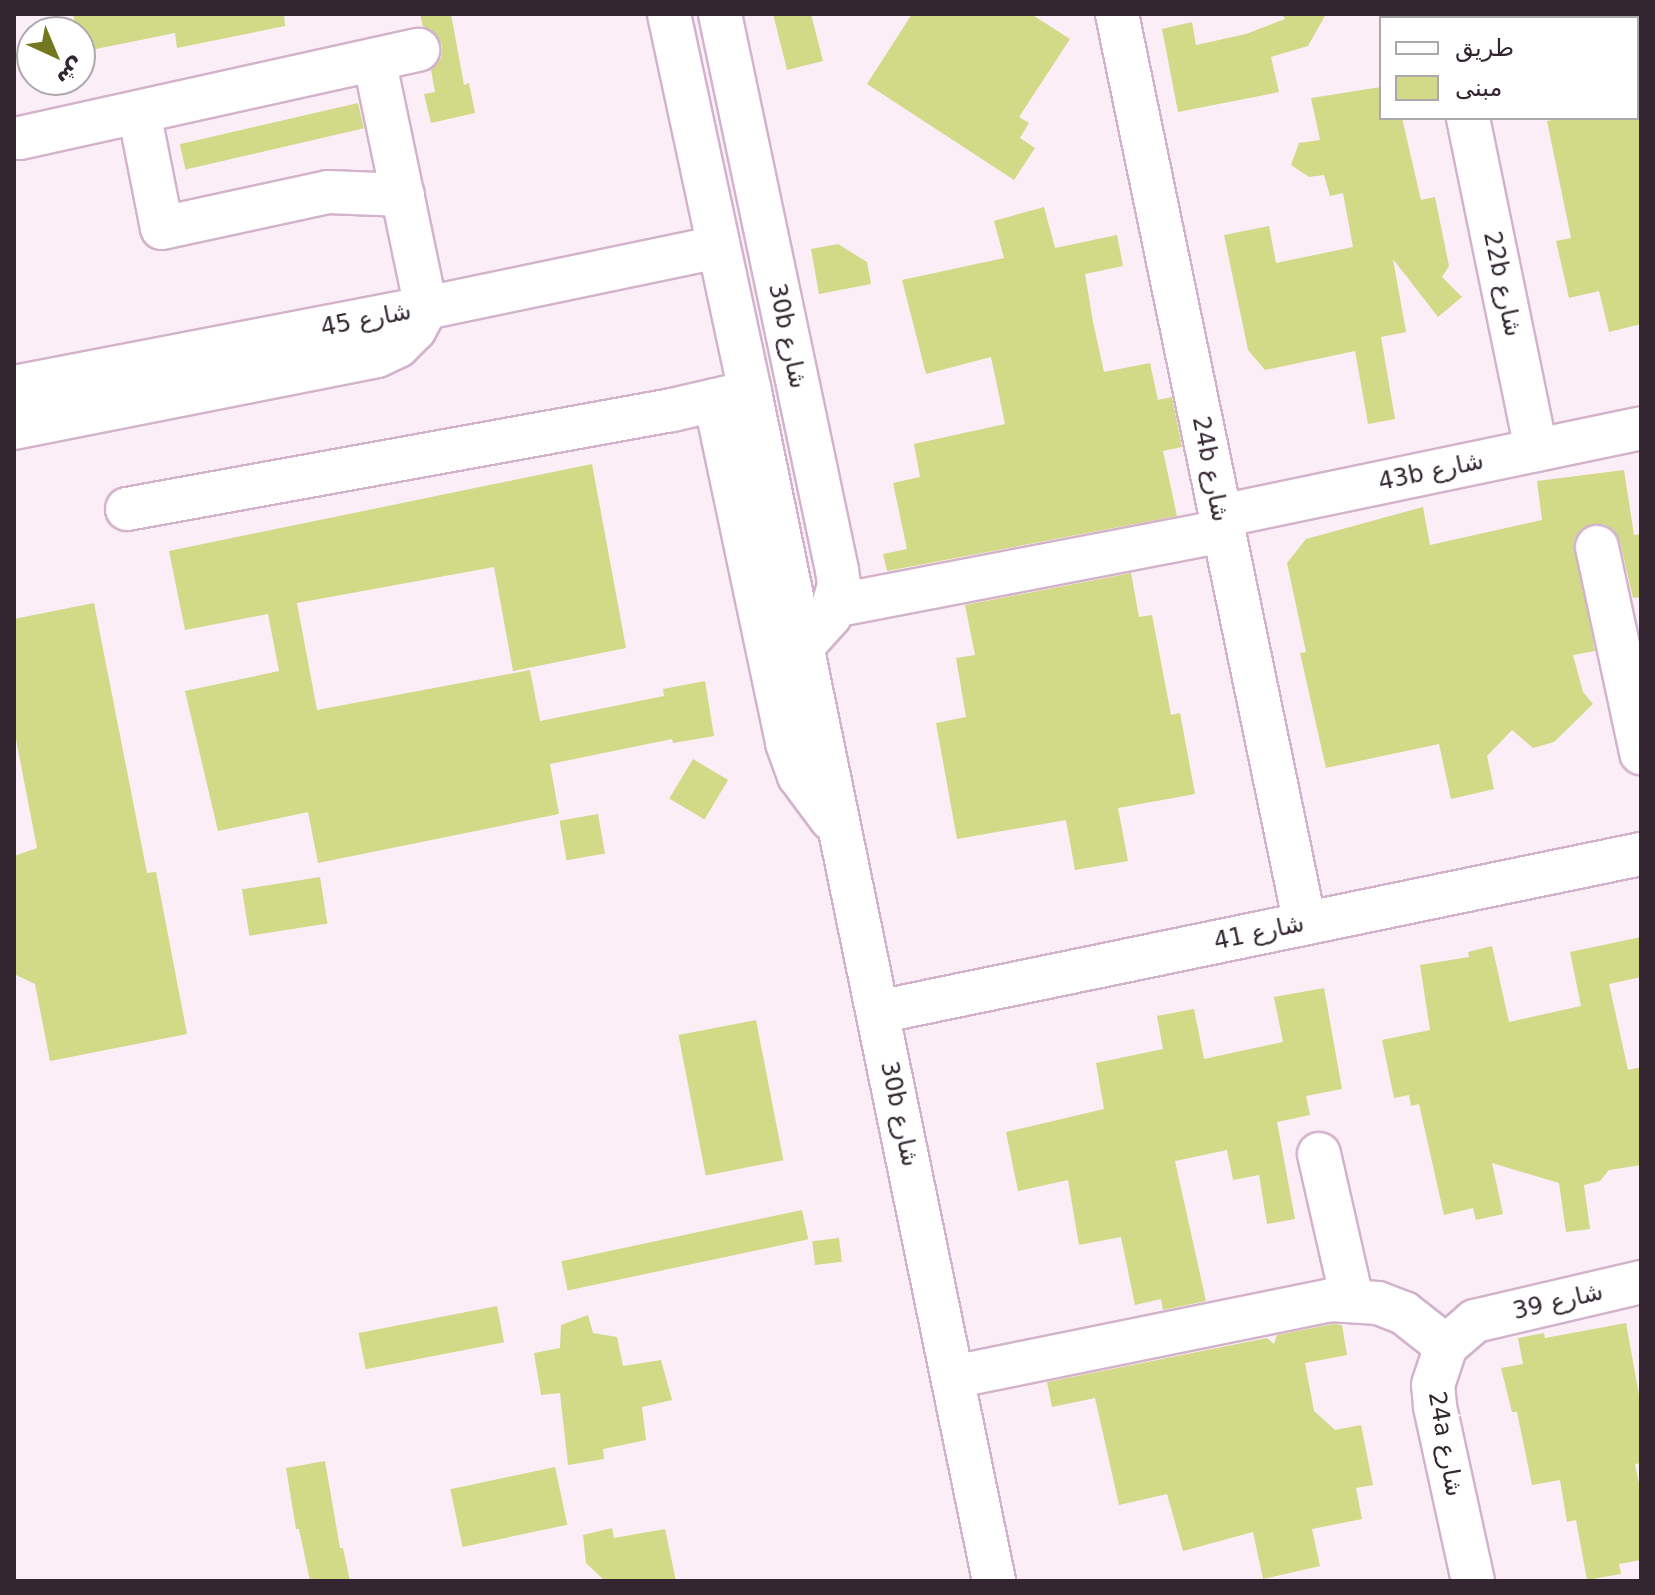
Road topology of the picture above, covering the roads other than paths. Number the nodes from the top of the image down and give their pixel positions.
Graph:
1 (669, 14) edge
2 (720, 14) edge
3 (1117, 14) edge
4 (418, 50) dead end
5 (374, 60) junction
6 (139, 112) junction
7 (1468, 120) edge
8 (20, 138) dead end
9 (403, 195) junction
10 (717, 247) junction
11 (426, 308) junction
12 (14, 387) edge
13 (733, 396) junction
14 (14, 428) edge
15 (1641, 428) edge
16 (1536, 450) junction
17 (127, 509) dead end
18 (1222, 524) junction
19 (1597, 547) dead end
20 (834, 606) junction
21 (802, 647) junction
22 (1641, 753) edge
23 (840, 829) junction
24 (1641, 854) edge
25 (1305, 924) junction
26 (878, 1012) junction
27 (1319, 1154) dead end
28 (1641, 1282) edge
29 (1352, 1299) junction
30 (1460, 1333) junction
31 (953, 1377) junction
32 (994, 1581) edge
33 (1473, 1581) edge

1 - 10 street, 30b شارع
2 - 20 street, 30b شارع
3 - 18 street, 24b شارع
4 - 5 street
5 - 6 street
5 - 9 street
6 - 8 street
6 - 9 street
7 - 16 street, 22b شارع
9 - 11 street
10 - 11 street, شارع 45
10 - 13 street, 30b شارع
11 - 12 street, شارع 45
11 - 14 street
13 - 17 street
13 - 21 street, 30b شارع
13 - 23 street
15 - 16 street, 43b شارع
16 - 18 street, 43b شارع
18 - 20 street, 43b شارع
18 - 25 street, 24b شارع
19 - 22 street
20 - 21 street
21 - 23 street, 30b شارع
23 - 26 street, 30b شارع
24 - 25 street, شارع 41
25 - 26 street, شارع 41
26 - 31 street, 30b شارع
27 - 29 street
28 - 30 street, شارع 39
29 - 30 street
29 - 31 street
30 - 33 street, 24a شارع
31 - 32 street, 30b شارع

